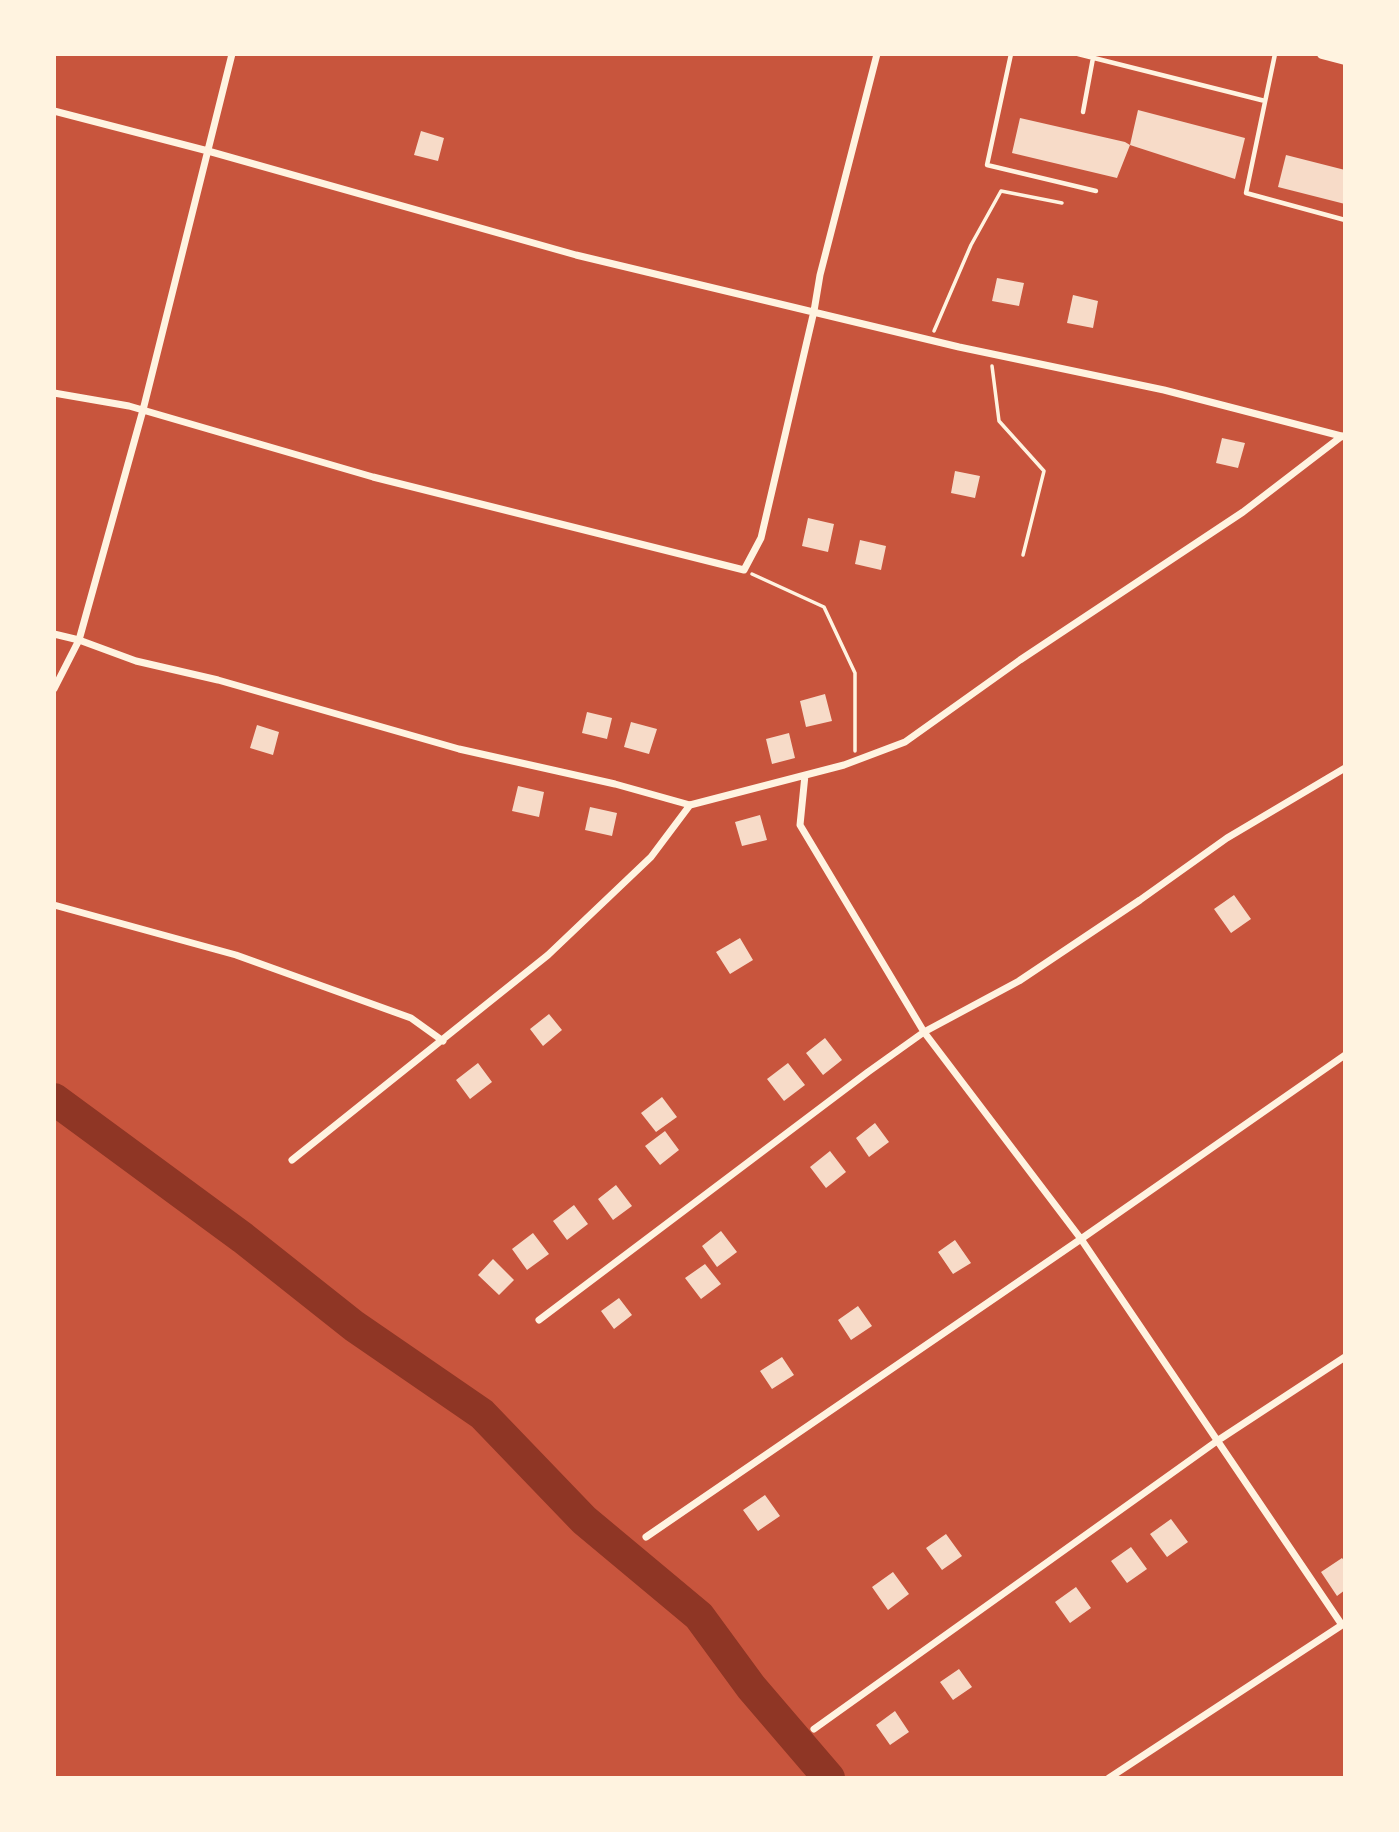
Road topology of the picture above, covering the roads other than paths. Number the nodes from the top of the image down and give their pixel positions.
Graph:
1 (232, 54) edge
2 (877, 54) edge
3 (1010, 54) edge
4 (1078, 54) edge
5 (1275, 54) edge
6 (1322, 54) edge
7 (1093, 58) junction
8 (1345, 60) edge
9 (1265, 101) junction
10 (54, 111) edge
11 (1083, 112) dead end
12 (208, 151) junction
13 (1096, 191) dead end
14 (1345, 219) edge
15 (814, 312) junction
16 (54, 393) edge
17 (143, 410) junction
18 (1343, 436) edge
19 (54, 634) edge
20 (79, 640) junction
21 (54, 689) edge
22 (1345, 768) edge
23 (805, 775) junction
24 (690, 805) junction
25 (54, 905) edge
26 (924, 1032) junction
27 (443, 1041) junction
28 (1345, 1055) edge
29 (292, 1160) dead end
30 (1081, 1239) junction
31 (539, 1320) dead end
32 (1345, 1357) edge
33 (1216, 1441) junction
34 (646, 1537) dead end
35 (1343, 1624) edge
36 (814, 1729) dead end
37 (1109, 1778) edge

1 - 12 street
2 - 15 street
3 - 13 lane
4 - 7 lane
5 - 9 lane
6 - 8 street
7 - 9 lane
7 - 11 lane
9 - 14 lane
10 - 12 street
12 - 15 street
12 - 17 street
15 - 17 street
15 - 18 street
16 - 17 street
17 - 20 street
18 - 23 street
19 - 20 street
20 - 21 street
20 - 24 street
22 - 26 street
23 - 24 street
23 - 26 street
24 - 27 street
25 - 27 street
26 - 30 street
26 - 31 street
27 - 29 street
28 - 30 street
30 - 33 street
30 - 34 street
32 - 33 street
33 - 35 street
33 - 36 street
35 - 37 street

